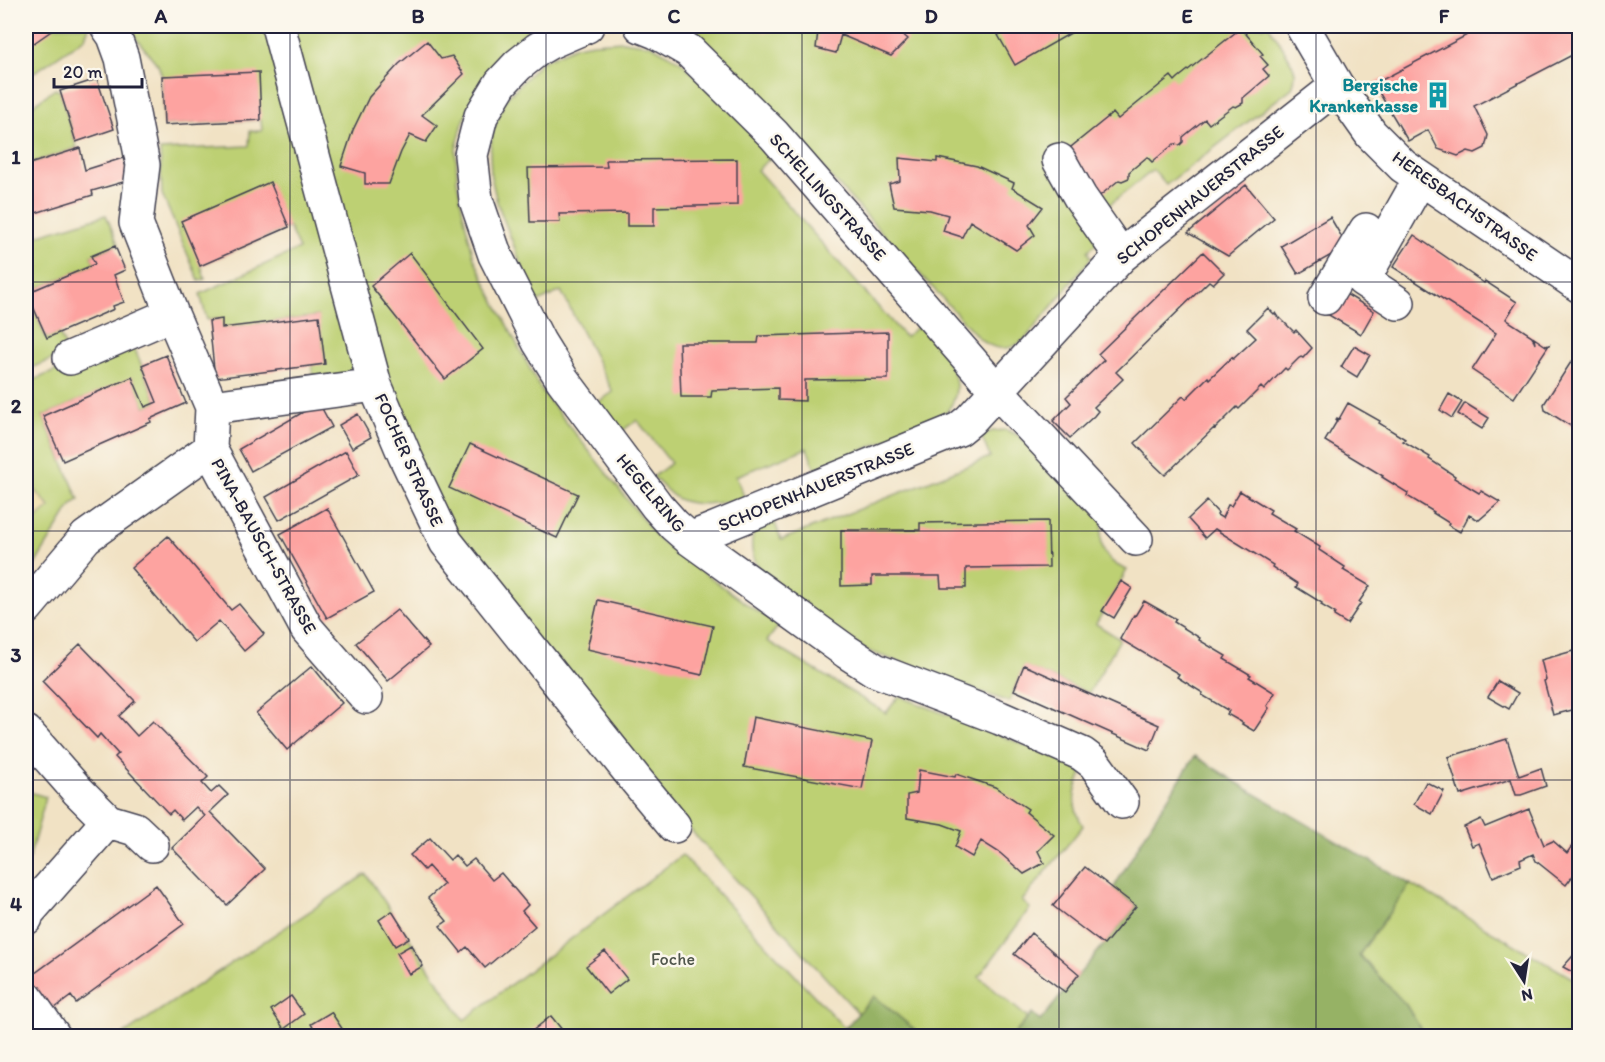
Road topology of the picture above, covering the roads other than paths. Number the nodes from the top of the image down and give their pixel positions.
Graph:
1 (107, 26) edge
2 (278, 26) edge
3 (587, 26) edge
4 (641, 26) edge
5 (1302, 26) edge
6 (1337, 86) junction
7 (1059, 160) dead end
8 (1411, 172) junction
9 (1120, 256) junction
10 (1580, 286) edge
11 (1325, 298) dead end
12 (1398, 303) dead end
13 (172, 314) junction
14 (70, 358) dead end
15 (375, 385) junction
16 (997, 391) junction
17 (212, 407) junction
18 (210, 449) junction
19 (690, 539) junction
20 (1136, 539) dead end
21 (26, 608) edge
22 (366, 698) dead end
23 (26, 732) edge
24 (1122, 802) dead end
25 (108, 820) junction
26 (674, 826) dead end
27 (152, 845) dead end
28 (26, 918) edge
29 (26, 997) edge
30 (53, 1035) dead end

1 - 13 street, PINA-BAUSCH-STRASSE
2 - 15 street, FOCHER STRASSE
3 - 19 street, HEGELRING
4 - 16 street, SCHELLINGSTRASSE
5 - 6 street, HERESBACHSTRASSE
6 - 8 street, HERESBACHSTRASSE
6 - 9 street, SCHOPENHAUERSTRASSE
7 - 9 street
8 - 10 street, HERESBACHSTRASSE
8 - 11 street
8 - 12 street
9 - 16 street, SCHOPENHAUERSTRASSE
13 - 14 street
13 - 17 street, PINA-BAUSCH-STRASSE
15 - 17 street
15 - 26 street, FOCHER STRASSE
16 - 19 street, SCHOPENHAUERSTRASSE
16 - 20 street
17 - 18 street, PINA-BAUSCH-STRASSE
18 - 21 street, PINA-BAUSCH-STRASSE
18 - 22 street, PINA-BAUSCH-STRASSE
19 - 24 street, HEGELRING
23 - 25 street
25 - 27 street
25 - 28 street
29 - 30 street

